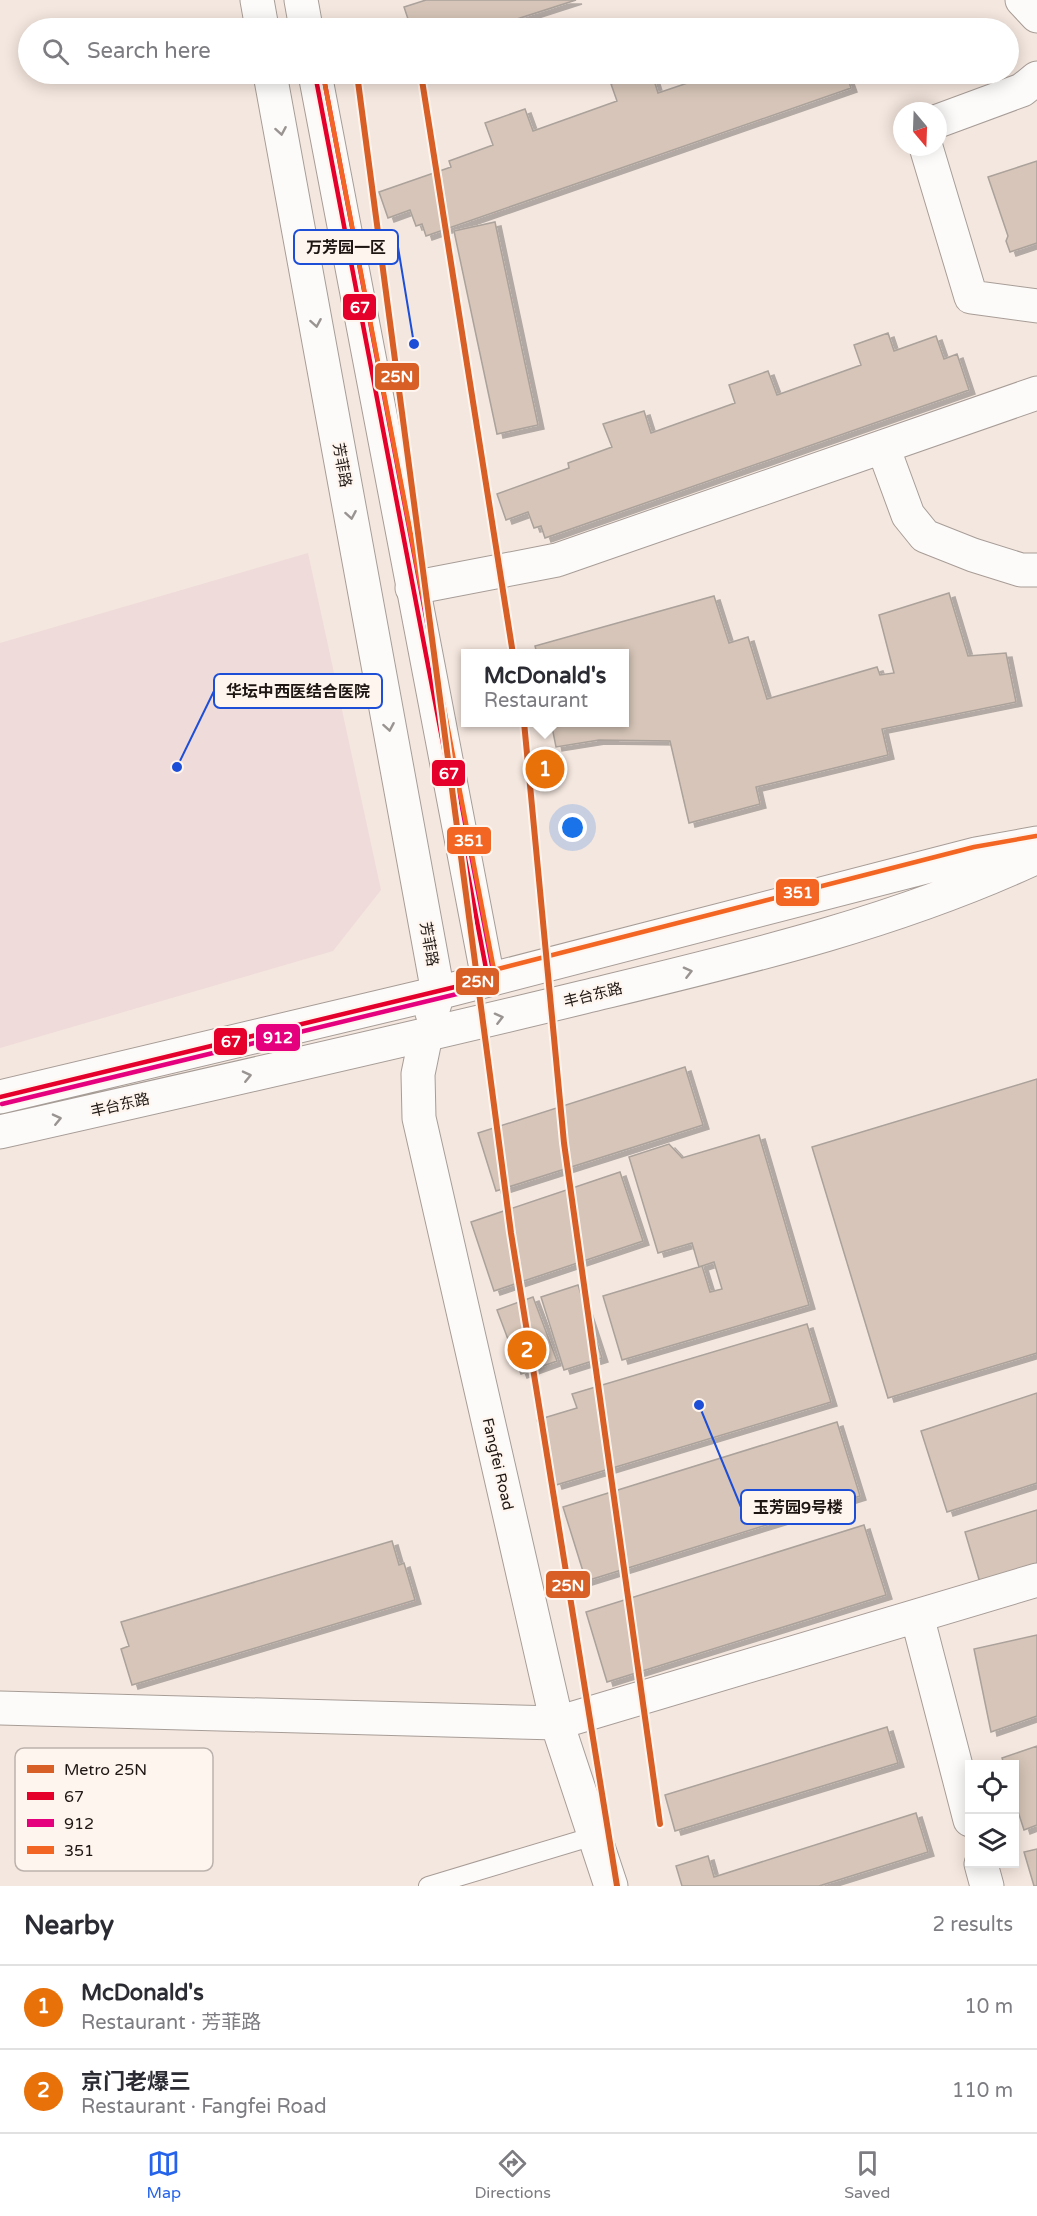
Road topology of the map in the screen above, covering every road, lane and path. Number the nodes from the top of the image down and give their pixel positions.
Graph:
1 (257, 0) edge
2 (301, 0) edge
3 (1022, 0) edge
4 (1037, 16) edge
5 (260, 18) edge
6 (304, 18) edge
7 (1037, 78) edge
8 (272, 84) edge
9 (317, 84) edge
10 (947, 119) edge
11 (929, 156) edge
12 (1037, 306) edge
13 (1037, 393) edge
14 (883, 447) junction
15 (1037, 570) edge
16 (412, 588) junction
17 (1037, 843) edge
18 (1037, 857) edge
19 (488, 980) junction
20 (438, 993) junction
21 (426, 1035) junction
22 (0, 1096) edge
23 (0, 1132) edge
24 (1037, 1580) edge
25 (917, 1616) junction
26 (0, 1708) edge
27 (557, 1723) junction
28 (967, 1814) edge
29 (594, 1836) junction
30 (982, 1868) edge
31 (428, 1886) edge
32 (611, 1886) edge
33 (987, 1886) edge

1 - 5 street
2 - 6 street
3 - 4 street
7 - 10 street
8 -> 20 street, 芳菲路
9 - 16 street
11 - 12 street
13 - 14 street
14 - 15 street
14 - 16 street
16 - 19 street
17 - 19 street
21 -> 18 street, 丰台东路
19 - 20 street
19 - 21 street
20 - 21 street, 芳菲路
20 - 22 street
23 -> 21 street, 丰台东路
21 - 27 street, Fangfei Road
24 - 25 street
25 - 27 street
25 - 28 street
26 - 27 street
27 - 29 street, Fangfei Road
29 - 31 lane
29 - 32 street, Fangfei Road
30 - 33 street

